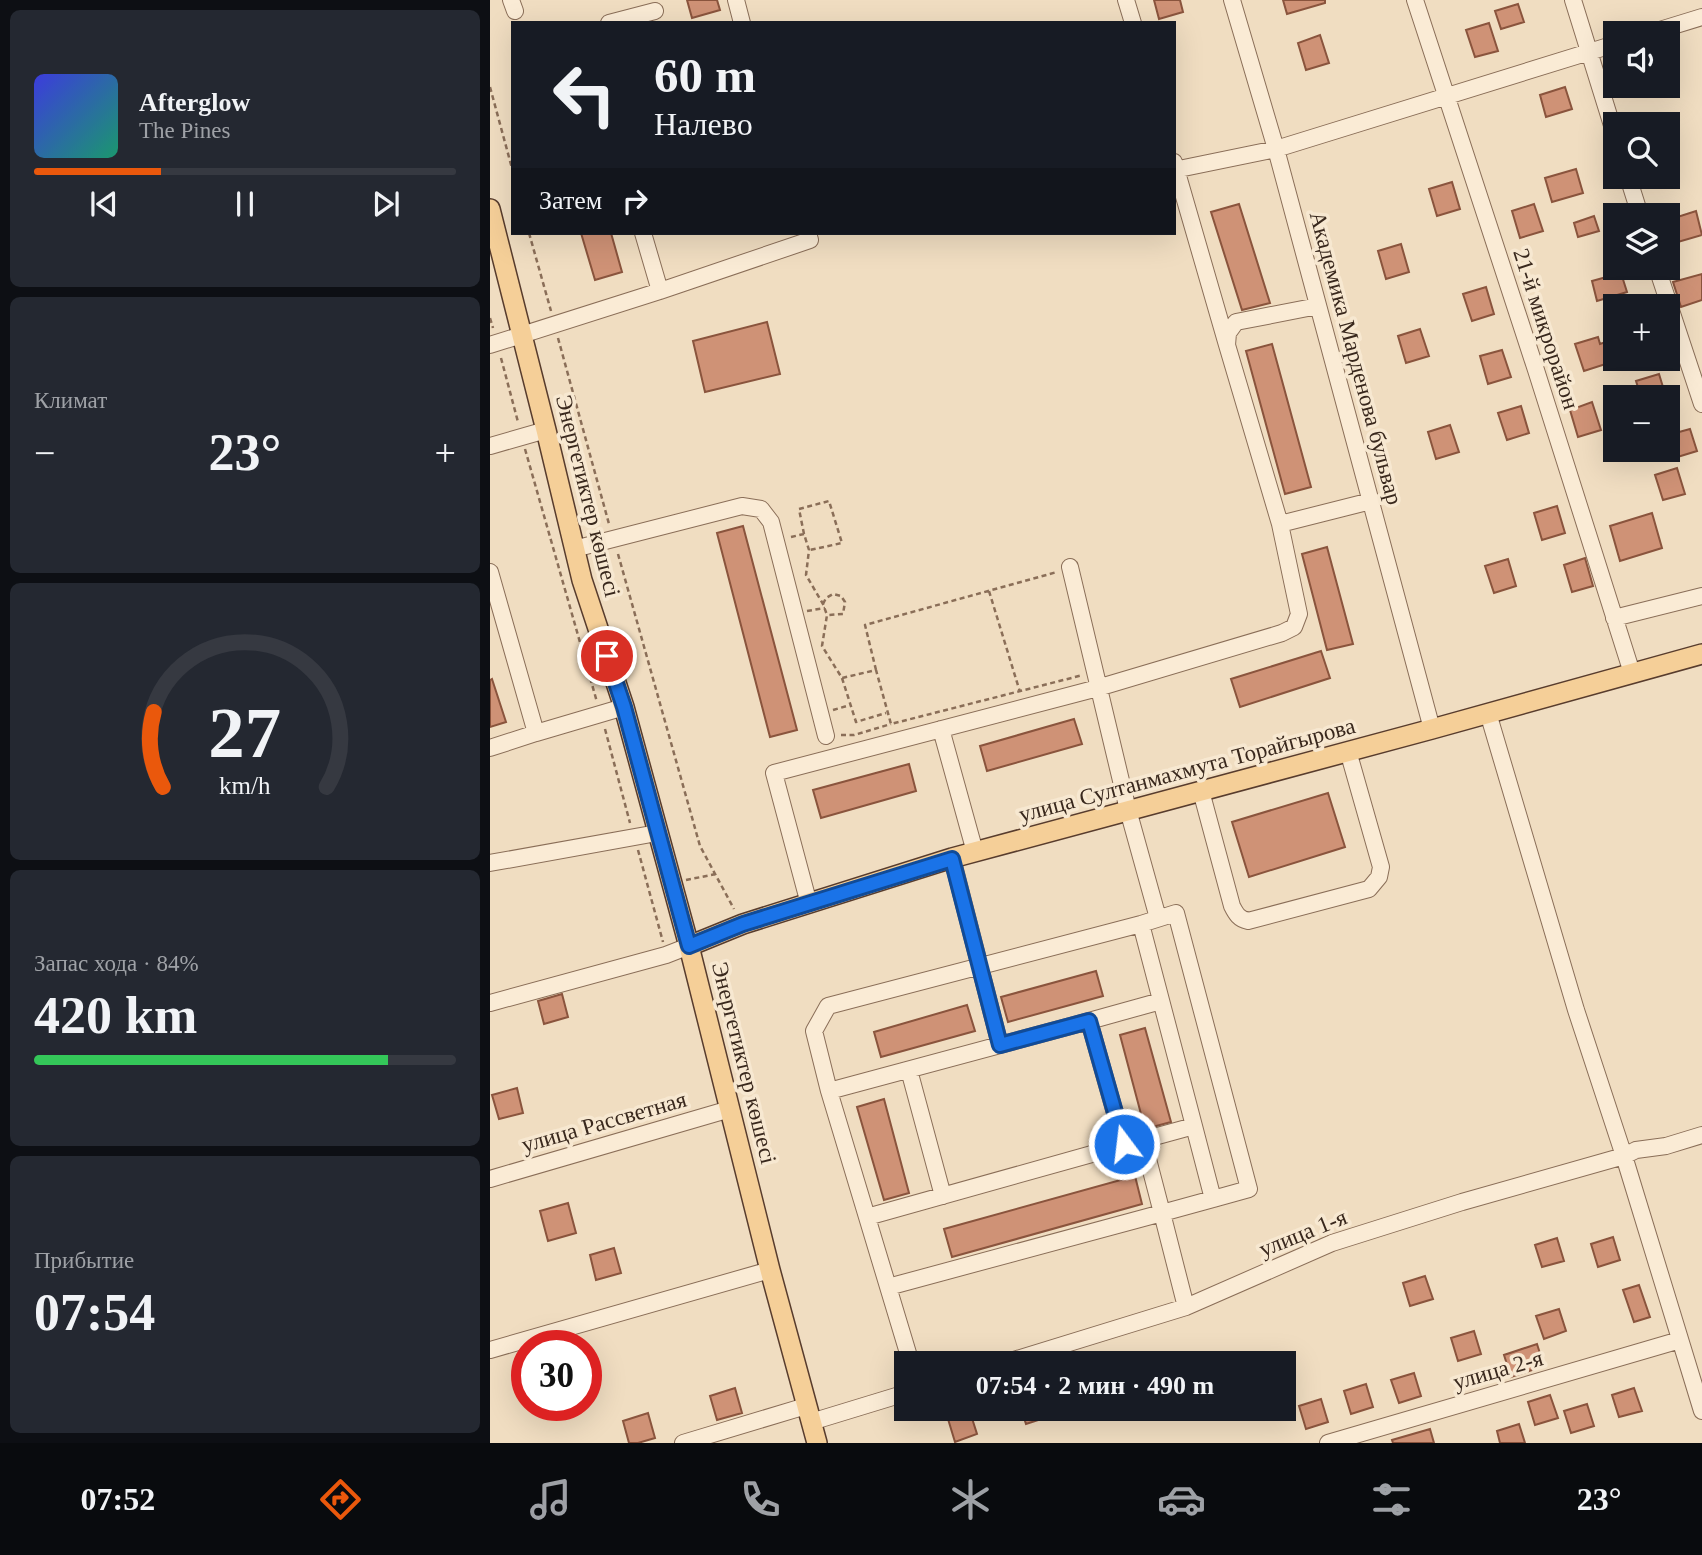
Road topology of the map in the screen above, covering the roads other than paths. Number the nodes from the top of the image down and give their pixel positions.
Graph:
1 (736, 0) edge
2 (1126, 0) edge
3 (1232, 0) edge
4 (1415, 0) edge
5 (1573, 0) edge
6 (655, 11) edge
7 (1702, 17) edge
8 (617, 21) edge
9 (741, 21) edge
10 (1132, 21) edge
11 (1680, 24) edge
12 (1603, 48) edge
13 (1589, 52) junction
14 (1446, 96) junction
15 (1608, 112) edge
16 (1276, 149) junction
17 (1176, 167) edge
18 (1176, 170) edge
19 (490, 212) edge
20 (644, 235) edge
21 (813, 235) edge
22 (1661, 280) edge
23 (660, 291) junction
24 (1318, 306) junction
25 (522, 335) junction
26 (494, 344) edge
27 (1227, 345) junction
28 (1702, 404) edge
29 (546, 430) junction
30 (490, 446) edge
31 (1371, 500) junction
32 (1280, 524) junction
33 (575, 549) junction
34 (1065, 569) road end
35 (490, 572) edge
36 (1702, 596) edge
37 (1614, 618) junction
38 (1702, 654) edge
39 (1632, 673) junction
40 (1096, 688) junction
41 (624, 707) junction
42 (1488, 713) junction
43 (941, 729) junction
44 (1432, 729) junction
45 (536, 733) junction
46 (826, 736) road end
47 (490, 748) edge
48 (1348, 751) junction
49 (1201, 791) junction
50 (1128, 810) junction
51 (657, 833) junction
52 (975, 852) junction
53 (952, 859) junction
54 (490, 863) edge
55 (809, 904) junction
56 (1158, 918) junction
57 (1141, 923) junction
58 (689, 946) junction
59 (980, 966) junction
60 (1161, 1001) junction
61 (490, 1003) edge
62 (1089, 1021) junction
63 (1000, 1045) junction
64 (909, 1070) junction
65 (829, 1091) junction
66 (730, 1109) junction
67 (1194, 1126) junction
68 (1702, 1135) edge
69 (1143, 1140) junction
70 (1124, 1144) junction
71 (1624, 1156) junction
72 (490, 1179) edge
73 (943, 1196) junction
74 (1213, 1199) junction
75 (1162, 1213) junction
76 (867, 1217) junction
77 (770, 1270) junction
78 (888, 1287) junction
79 (1186, 1307) junction
80 (1680, 1340) junction
81 (490, 1350) edge
82 (907, 1351) edge
83 (1043, 1351) edge
84 (894, 1396) edge
85 (1702, 1411) edge
86 (809, 1414) junction
87 (683, 1443) edge
88 (817, 1443) edge
89 (1328, 1443) edge

1 - 9 street
2 - 10 street
3 - 16 street, Академика Марденова бульвар
4 - 14 street, 21-й микрорайон
5 - 13 street
6 - 8 street
7 - 11 street
12 - 13 street
13 - 14 street
13 - 15 street
14 - 16 street
14 - 37 street, 21-й микрорайон
16 - 17 street
16 - 24 street, Академика Марденова бульвар
18 - 27 street
19 - 25 main road, Энергетиктер көшесі
20 - 23 street
21 - 23 street
22 - 28 street
23 - 25 street
24 - 27 street
24 - 31 street, Академика Марденова бульвар
25 - 26 street
25 - 29 main road, Энергетиктер көшесі
27 - 32 street
29 - 30 street
29 - 33 main road, Энергетиктер көшесі
31 - 32 street
31 - 44 street, Академика Марденова бульвар
32 - 40 street
33 - 41 main road, Энергетиктер көшесі
33 - 46 street
34 - 40 street
35 - 45 street
36 - 37 street
37 - 39 street, 21-й микрорайон
38 - 39 main road, улица Султанмахмута Торайгырова
39 - 42 main road, улица Султанмахмута Торайгырова
40 - 43 street
40 - 50 street
41 - 45 street
41 - 51 main road, Энергетиктер көшесі
42 - 44 main road, улица Султанмахмута Торайгырова
42 - 71 street
43 - 52 street
43 - 55 street
44 - 48 main road, улица Султанмахмута Торайгырова
45 - 47 street
48 - 49 main road, улица Султанмахмута Торайгырова
48 - 49 street
49 - 50 main road, улица Султанмахмута Торайгырова
50 - 52 main road, улица Султанмахмута Торайгырова
50 - 56 street
51 - 54 street
51 - 58 main road, Энергетиктер көшесі
52 - 53 main road, улица Султанмахмута Торайгырова
53 - 55 main road, улица Султанмахмута Торайгырова
53 - 59 street
55 - 58 main road, улица Султанмахмута Торайгырова
56 - 57 street
56 - 74 street
57 - 59 street
57 - 60 street
58 - 61 street
58 - 66 main road, Энергетиктер көшесі
59 - 63 street
59 - 65 street
60 - 62 street
60 - 67 street
62 - 63 street
62 - 70 street
63 - 64 street
64 - 65 street
64 - 73 street
65 - 76 street
66 - 72 street, улица Рассветная
66 - 77 main road, Энергетиктер көшесі
67 - 69 street
67 - 74 street
68 - 71 street, улица 1-я
69 - 70 street
69 - 75 street
70 - 73 street
71 - 79 street, улица 1-я
71 - 80 street
73 - 76 street
74 - 75 street
75 - 78 street
75 - 79 street
76 - 78 street
77 - 81 street
77 - 86 main road, Энергетиктер көшесі
78 - 82 street
79 - 83 street, улица 1-я
80 - 85 street
80 - 89 street, улица 2-я
84 - 86 street
86 - 87 street
86 - 88 main road, Энергетиктер көшесі

